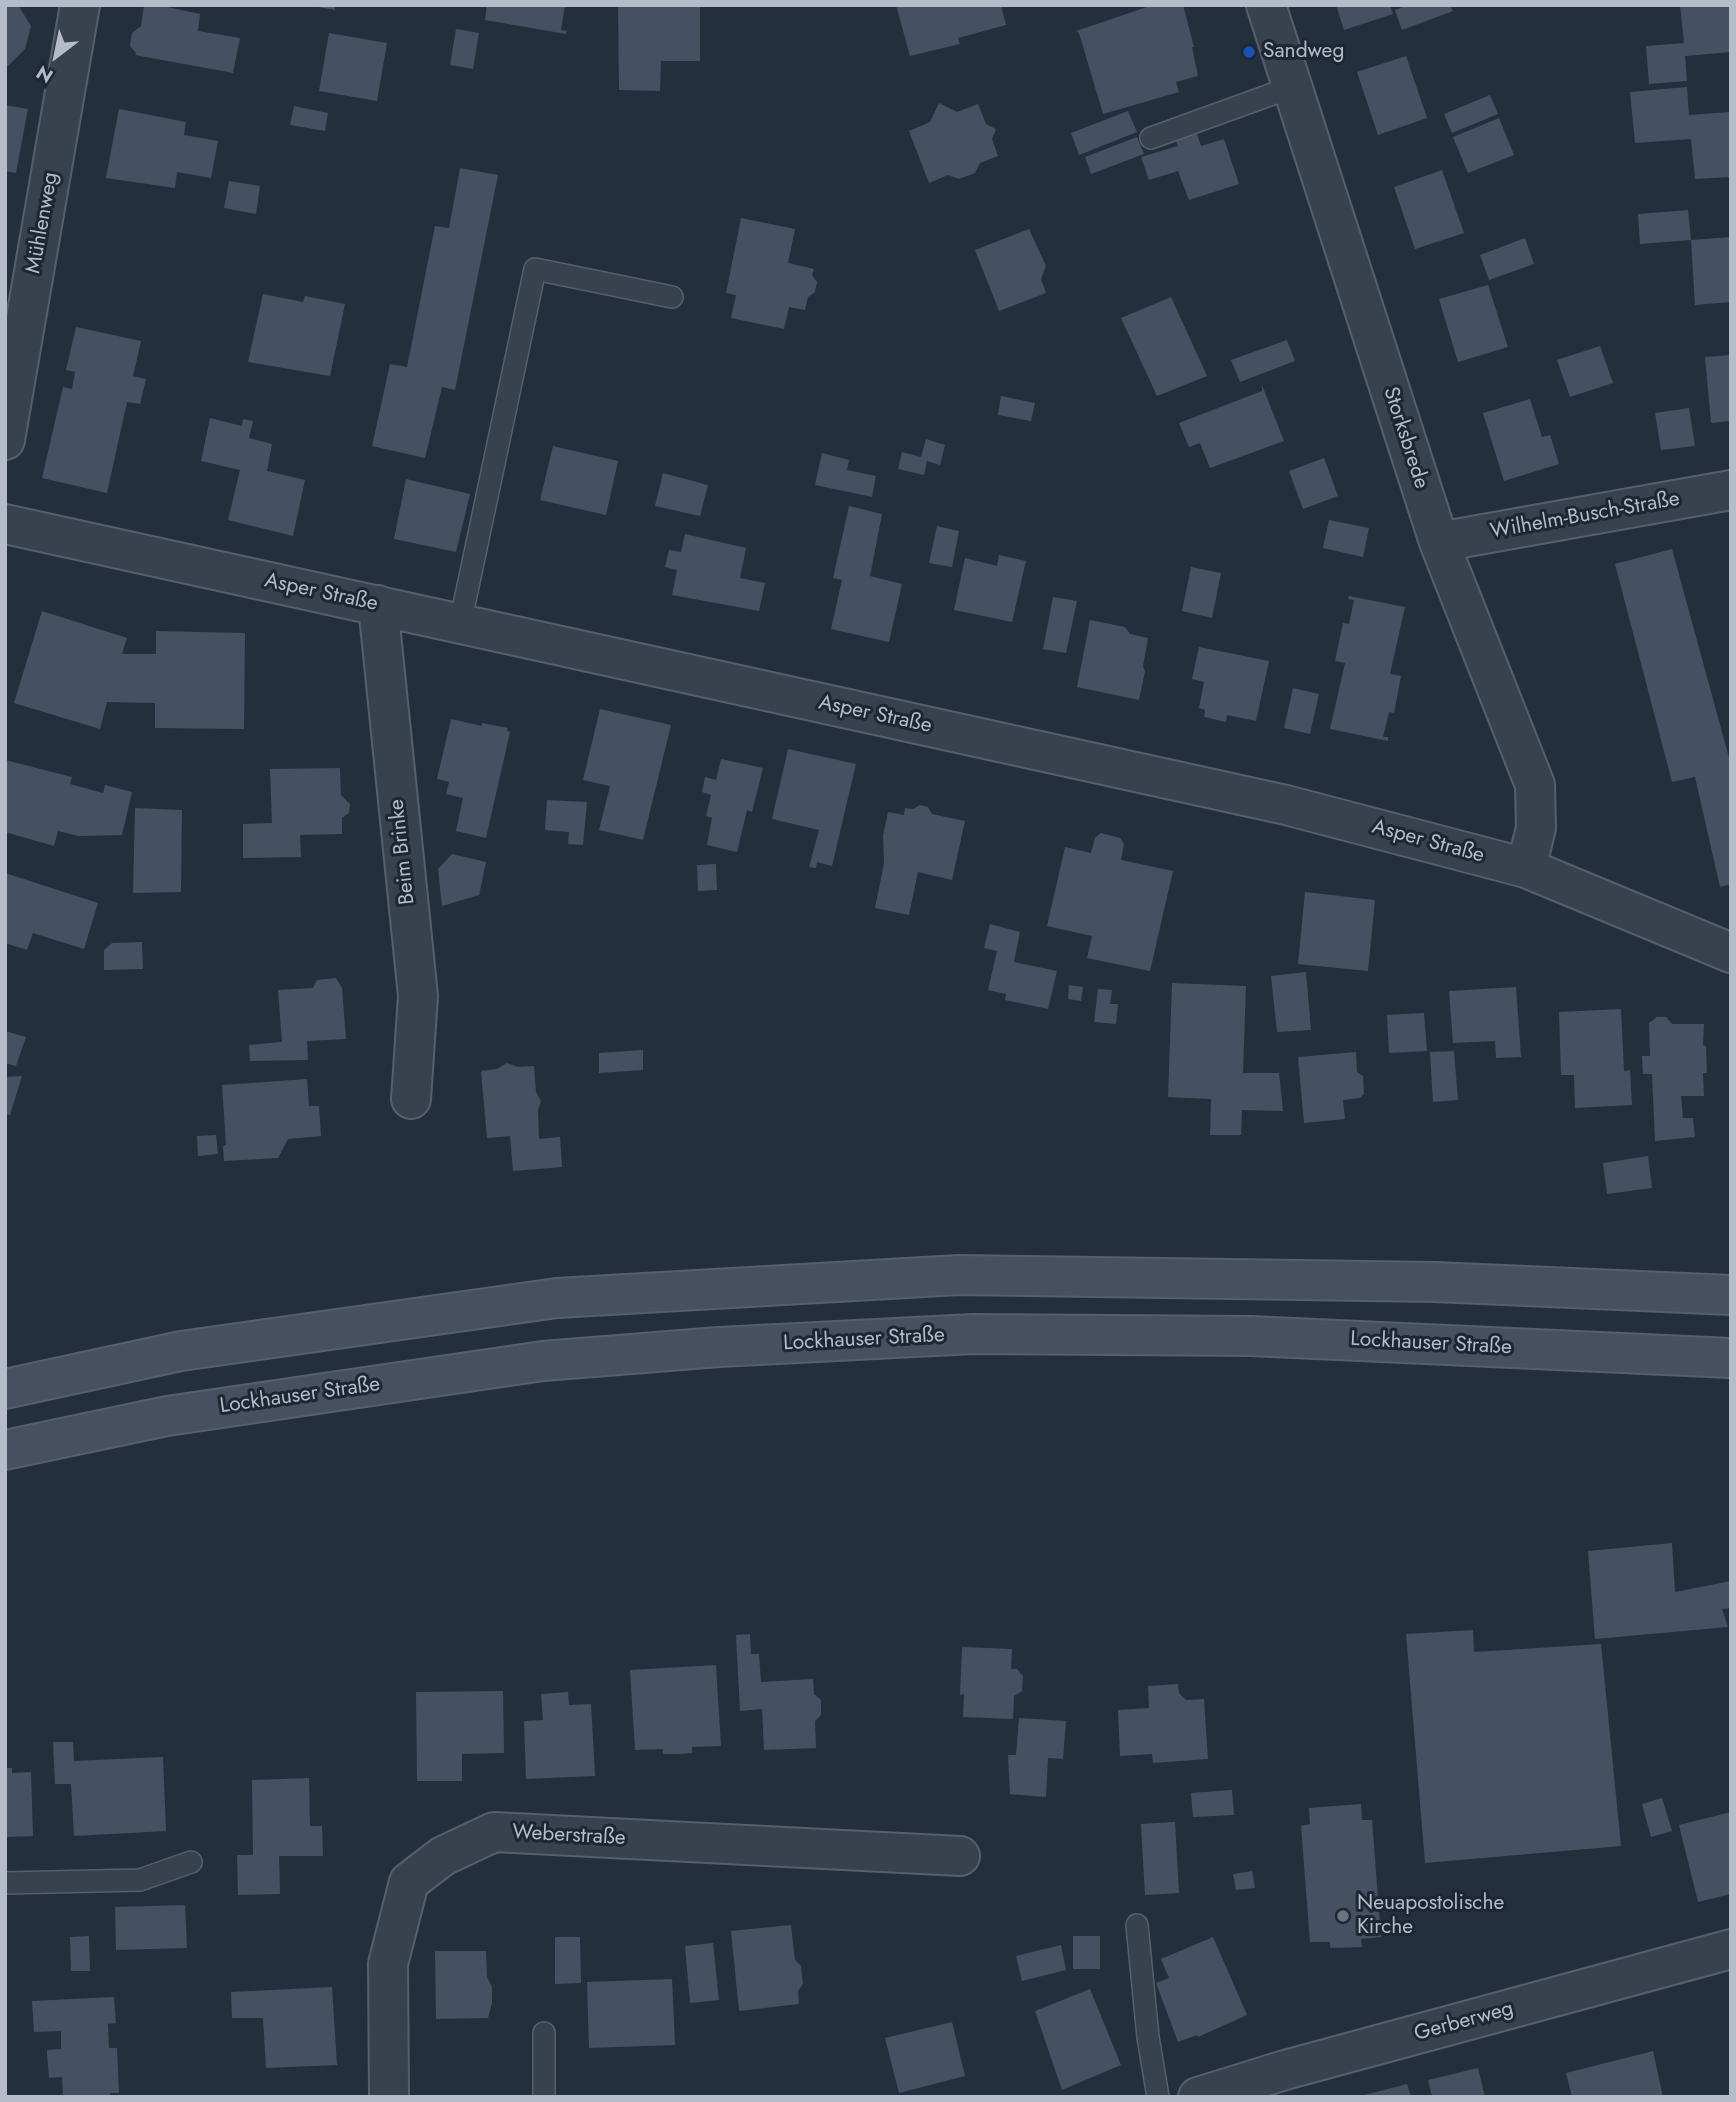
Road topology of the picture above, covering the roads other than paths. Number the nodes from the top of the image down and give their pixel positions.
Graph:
1 (80, 5) edge
2 (1266, 5) edge
3 (1292, 87) junction
4 (1151, 138) dead end
5 (672, 297) dead end
6 (5, 440) edge
7 (1731, 490) edge
8 (5, 524) edge
9 (1438, 542) junction
10 (378, 606) junction
11 (460, 624) junction
12 (1525, 867) junction
13 (1731, 953) edge
14 (411, 1099) dead end
15 (1731, 1295) edge
16 (1731, 1358) edge
17 (5, 1389) edge
18 (5, 1450) edge
19 (960, 1856) dead end
20 (191, 1862) dead end
21 (5, 1883) edge
22 (1137, 1925) dead end
23 (1731, 1949) edge
24 (544, 2033) dead end
25 (389, 2097) edge
26 (544, 2097) edge
27 (1158, 2097) edge
28 (1198, 2097) edge

1 - 6 street, Mühlenweg
2 - 3 street, Storksbrede
3 - 4 lane
3 - 9 street, Storksbrede
5 - 11 lane
7 - 9 street, Wilhelm-Busch-Straße
8 - 10 street, Asper Straße
9 - 12 street, Storksbrede
10 - 11 street, Asper Straße
10 - 14 street, Beim Brinke
11 - 12 street, Asper Straße
12 - 13 street, Asper Straße
15 - 17 main road
16 - 18 main road, Lockhauser Straße
19 - 25 street, Weberstraße
20 - 21 lane
22 - 27 lane
23 - 28 street, Gerberweg
24 - 26 lane

